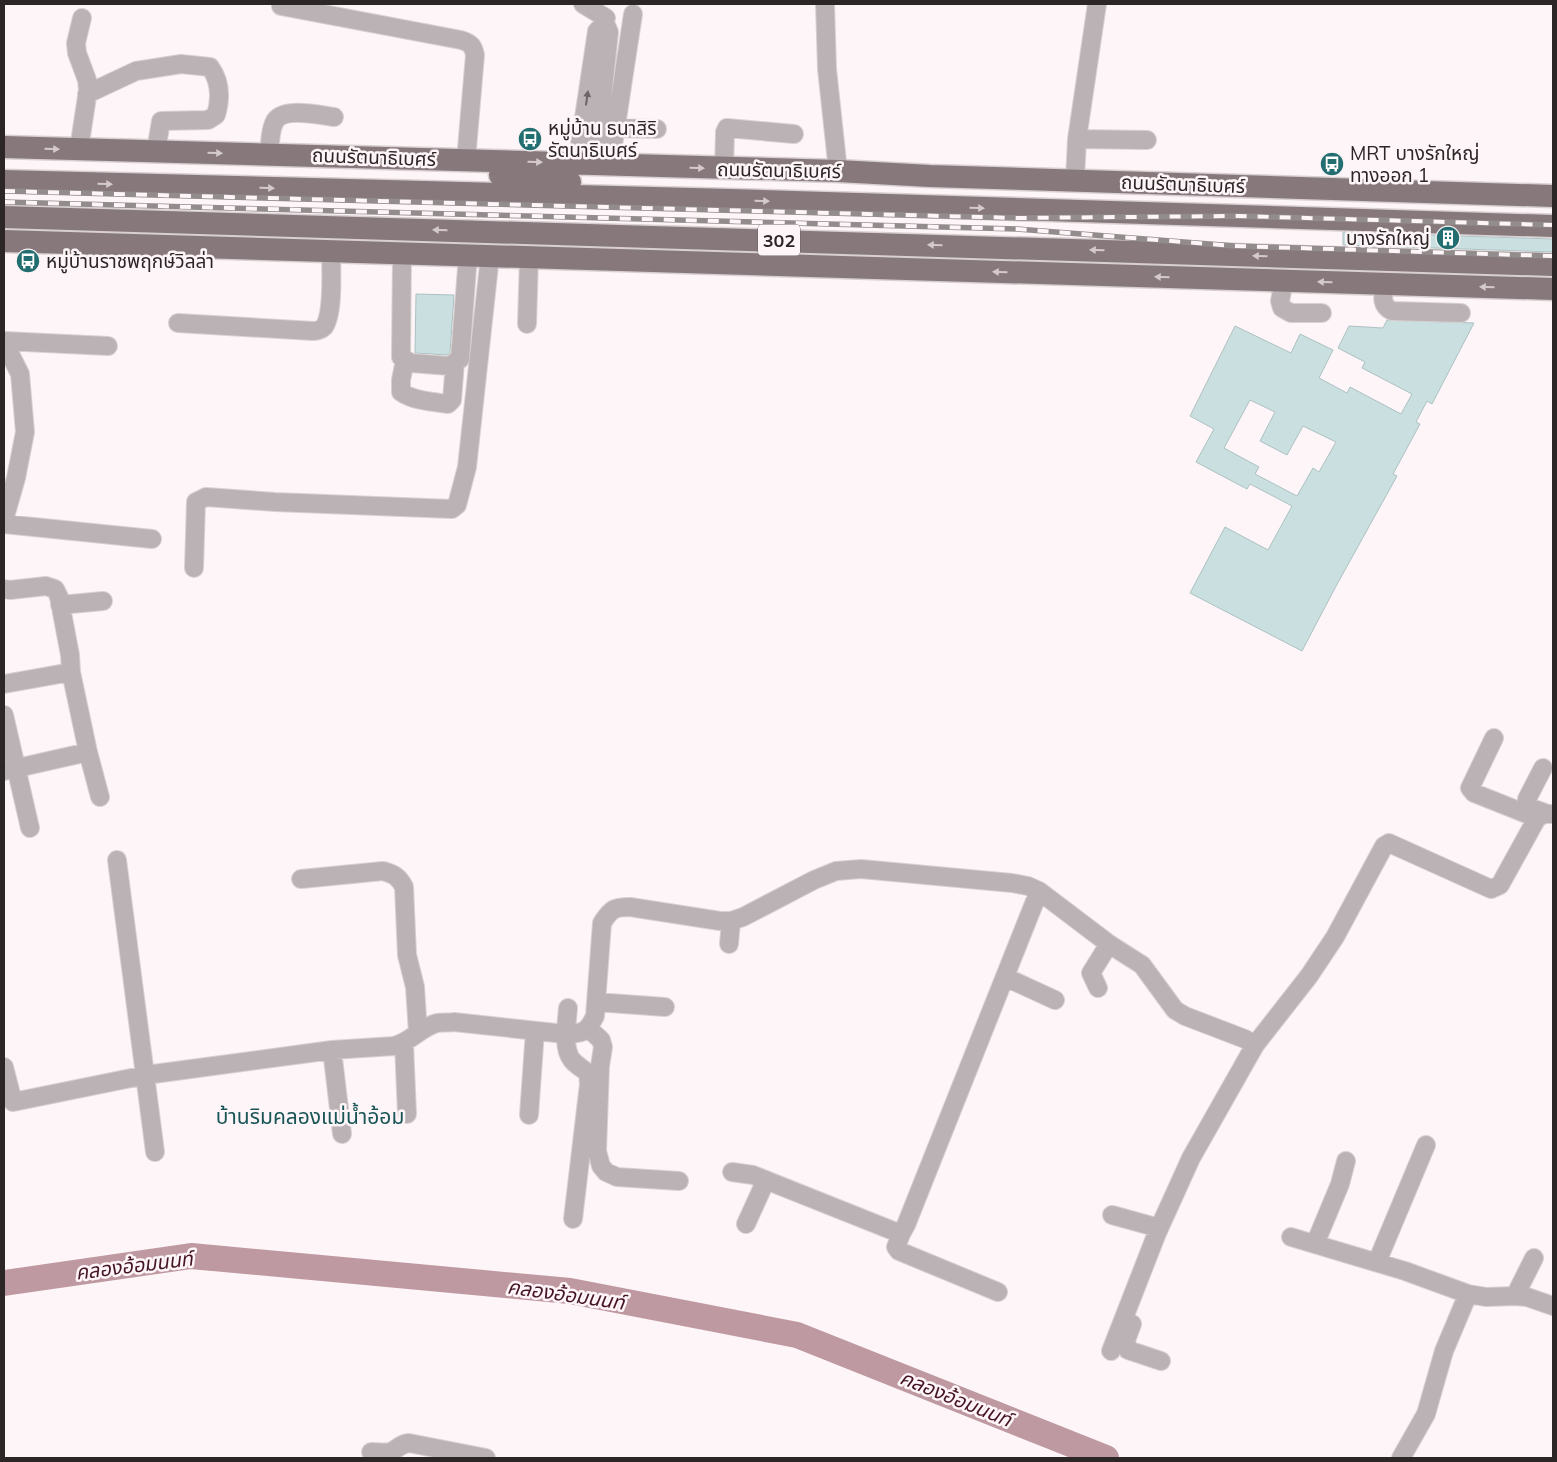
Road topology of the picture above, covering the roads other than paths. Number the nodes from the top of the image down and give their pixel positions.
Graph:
1 (583, 4) edge
2 (825, 4) edge
3 (1097, 4) edge
4 (282, 6) dead end
5 (633, 14) dead end
6 (607, 15) edge
7 (82, 18) dead end
8 (87, 94) junction
9 (334, 117) dead end
10 (616, 128) junction
11 (657, 129) dead end
12 (794, 134) dead end
13 (1077, 139) junction
14 (1146, 140) dead end
15 (4, 147) edge
16 (79, 149) junction
17 (156, 151) junction
18 (269, 154) junction
19 (317, 155) junction
20 (466, 160) junction
21 (594, 164) junction
22 (724, 169) junction
23 (838, 171) junction
24 (1074, 180) junction
25 (4, 181) edge
26 (1553, 196) edge
27 (731, 200) junction
28 (1553, 211) edge
29 (4, 217) edge
30 (1381, 220) junction
31 (1553, 226) edge
32 (728, 239) junction
33 (4, 242) edge
34 (294, 250) junction
35 (331, 251) junction
36 (402, 253) junction
37 (468, 255) junction
38 (490, 256) junction
39 (529, 257) junction
40 (1380, 259) junction
41 (1553, 265) edge
42 (1553, 278) edge
43 (1284, 281) junction
44 (1385, 284) junction
45 (1553, 289) edge
46 (1322, 313) dead end
47 (1461, 313) dead end
48 (178, 323) dead end
49 (527, 324) dead end
50 (4, 342) edge
51 (108, 346) dead end
52 (405, 360) junction
53 (455, 362) junction
54 (4, 520) edge
55 (4, 524) edge
56 (152, 539) dead end
57 (194, 568) dead end
58 (4, 589) edge
59 (103, 601) dead end
60 (60, 605) junction
61 (71, 672) junction
62 (4, 684) edge
63 (4, 714) edge
64 (1494, 738) dead end
65 (88, 752) junction
66 (1542, 768) dead end
67 (10, 769) edge
68 (100, 797) dead end
69 (1546, 815) edge
70 (30, 828) dead end
71 (117, 860) dead end
72 (301, 879) dead end
73 (1039, 891) junction
74 (731, 921) junction
75 (729, 944) dead end
76 (1109, 944) junction
77 (1005, 977) junction
78 (1098, 988) dead end
79 (1055, 1000) dead end
80 (596, 1002) junction
81 (568, 1008) dead end
82 (665, 1008) dead end
83 (589, 1029) junction
84 (536, 1032) junction
85 (565, 1034) junction
86 (411, 1038) junction
87 (1255, 1045) junction
88 (332, 1050) junction
89 (4, 1067) edge
90 (146, 1075) junction
91 (8, 1104) edge
92 (407, 1114) dead end
93 (529, 1115) dead end
94 (342, 1134) dead end
95 (1426, 1145) dead end
96 (156, 1152) dead end
97 (1346, 1162) dead end
98 (732, 1172) dead end
99 (766, 1180) junction
100 (678, 1181) dead end
101 (1112, 1215) dead end
102 (573, 1219) dead end
103 (746, 1224) dead end
104 (1158, 1230) junction
105 (900, 1234) junction
106 (1291, 1236) dead end
107 (1315, 1244) junction
108 (1534, 1258) dead end
109 (1377, 1262) junction
110 (998, 1292) dead end
111 (1468, 1294) junction
112 (1515, 1296) junction
113 (1553, 1306) edge
114 (1111, 1351) dead end
115 (1162, 1361) dead end
116 (372, 1452) dead end
117 (486, 1458) edge
118 (1401, 1458) edge

1 - 6 street
2 - 23 street
3 - 13 street
4 - 20 street
5 - 10 street
6 - 21 street
7 - 8 street
8 - 16 street
8 - 17 street
9 - 18 street
10 - 11 street
10 - 21 street
12 - 22 street
13 - 14 street
13 - 24 street
15 -> 16 main road, ถนนรัตนาธิเบศร์
16 - 17 main road, ถนนรัตนาธิเบศร์
17 -> 18 main road, ถนนรัตนาธิเบศร์
18 - 19 main road, ถนนรัตนาธิเบศร์
19 - 20 main road, ถนนรัตนาธิเบศร์
19 - 27 main road
20 -> 21 main road, ถนนรัตนาธิเบศร์
21 -> 22 main road, ถนนรัตนาธิเบศร์
22 - 23 main road, ถนนรัตนาธิเบศร์
23 - 24 main road, ถนนรัตนาธิเบศร์
24 - 26 main road, ถนนรัตนาธิเบศร์
25 -> 27 main road, ถนนรัตนาธิเบศร์ / 302
27 -> 30 main road, ถนนรัตนาธิเบศร์ / 302
28 - 30 main road
32 -> 29 main road, 302
30 - 31 main road, ถนนรัตนาธิเบศร์ / 302
32 - 34 main road
40 -> 32 main road, 302
33 - 34 main road, 302
34 - 35 main road, 302
35 - 36 main road, 302
35 - 48 street
36 - 37 main road, 302
36 - 52 street
37 - 38 main road, 302
37 - 53 street
38 - 39 main road, 302
38 - 57 street
43 -> 39 main road, 302
39 - 49 street
40 - 41 main road, 302
40 - 42 main road
44 -> 43 main road, 302
43 - 46 street
45 -> 44 main road, 302
44 - 47 street
50 - 51 street
50 - 54 street
52 - 53 street
52 - 53 street
55 - 56 street
58 - 60 street
59 - 60 street
60 - 61 street
61 - 62 street
61 - 65 street
63 - 67 street
64 - 69 street
65 - 67 street
65 - 68 street
66 - 69 street
67 - 70 street
69 - 87 street
71 - 90 street
72 - 86 street
73 - 74 street
73 - 76 street
73 - 77 street
74 - 75 street
74 - 80 street
76 - 78 street
76 - 87 street
77 - 79 street
77 - 105 street
80 - 82 street
80 - 83 street
81 - 85 street
83 - 85 street
83 - 100 street
84 - 85 street
84 - 86 street
84 - 93 street
85 - 102 street
86 - 88 street
86 - 92 street
87 - 104 street
88 - 90 street
88 - 94 street
89 - 91 street
90 - 91 street
90 - 96 street
95 - 109 street
97 - 107 street
98 - 99 street
99 - 103 street
99 - 105 street
101 - 104 street
104 - 114 street
104 - 115 street
105 - 110 street
106 - 107 street
107 - 109 street
108 - 112 street
109 - 111 street
111 - 112 street
111 - 118 street
112 - 113 street
116 - 117 street

